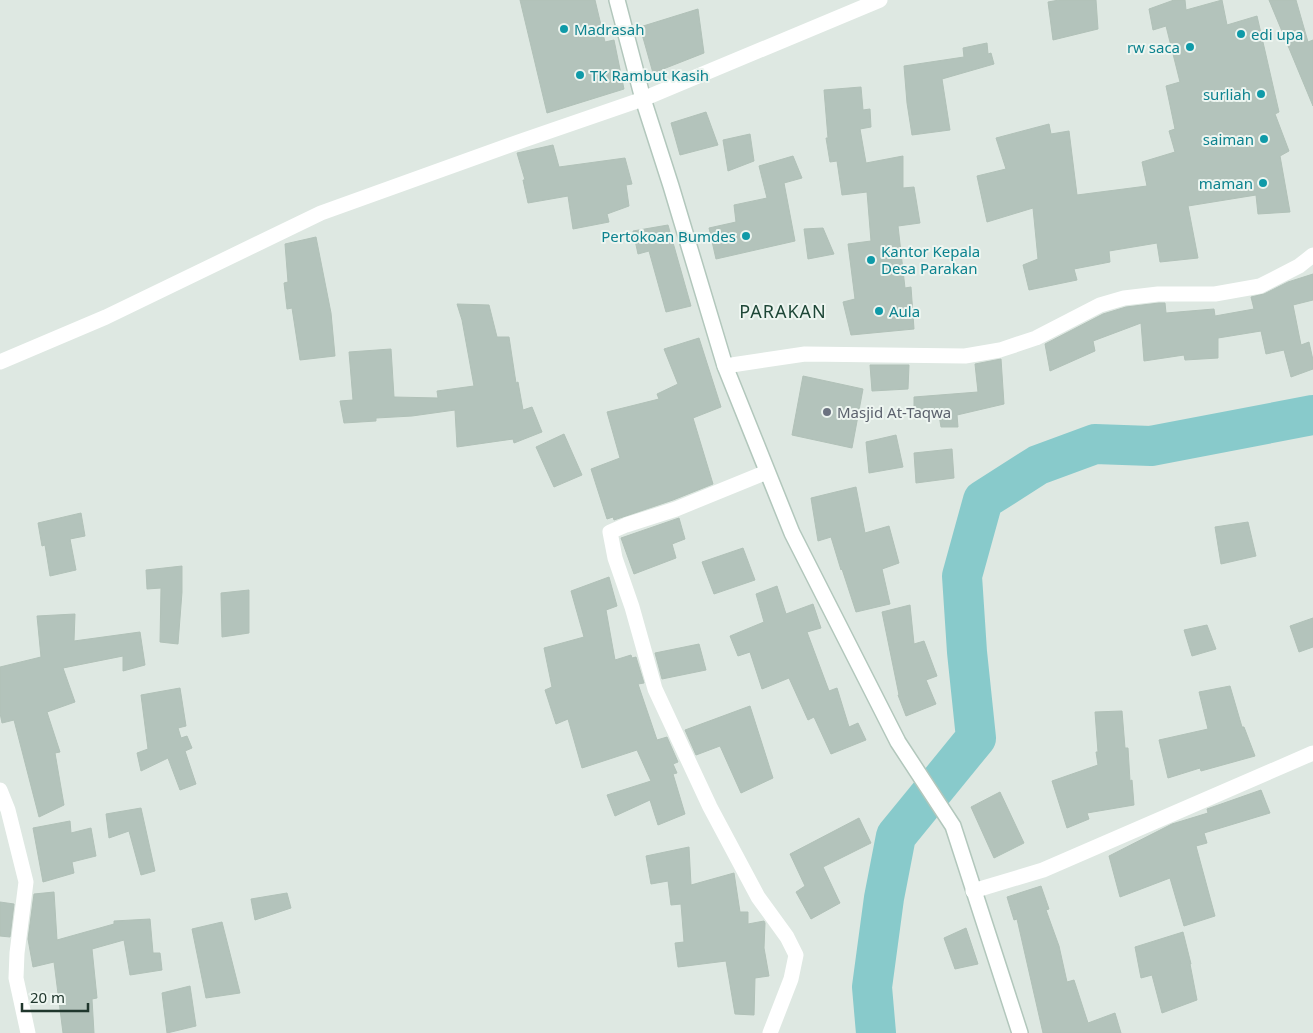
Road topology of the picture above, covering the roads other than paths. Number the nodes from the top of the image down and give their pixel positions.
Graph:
1 (617, 0) edge
2 (880, 0) edge
3 (643, 100) junction
4 (1313, 255) edge
5 (0, 362) edge
6 (725, 366) junction
7 (767, 472) junction
8 (1313, 754) edge
9 (0, 790) edge
10 (973, 891) junction
11 (28, 1033) edge
12 (770, 1033) edge
13 (1020, 1033) edge

1 - 3 street
2 - 3 street
3 - 5 street
3 - 6 street
4 - 6 street
6 - 7 street
7 - 10 street
7 - 12 street
8 - 10 street
9 - 11 street
10 - 13 street

